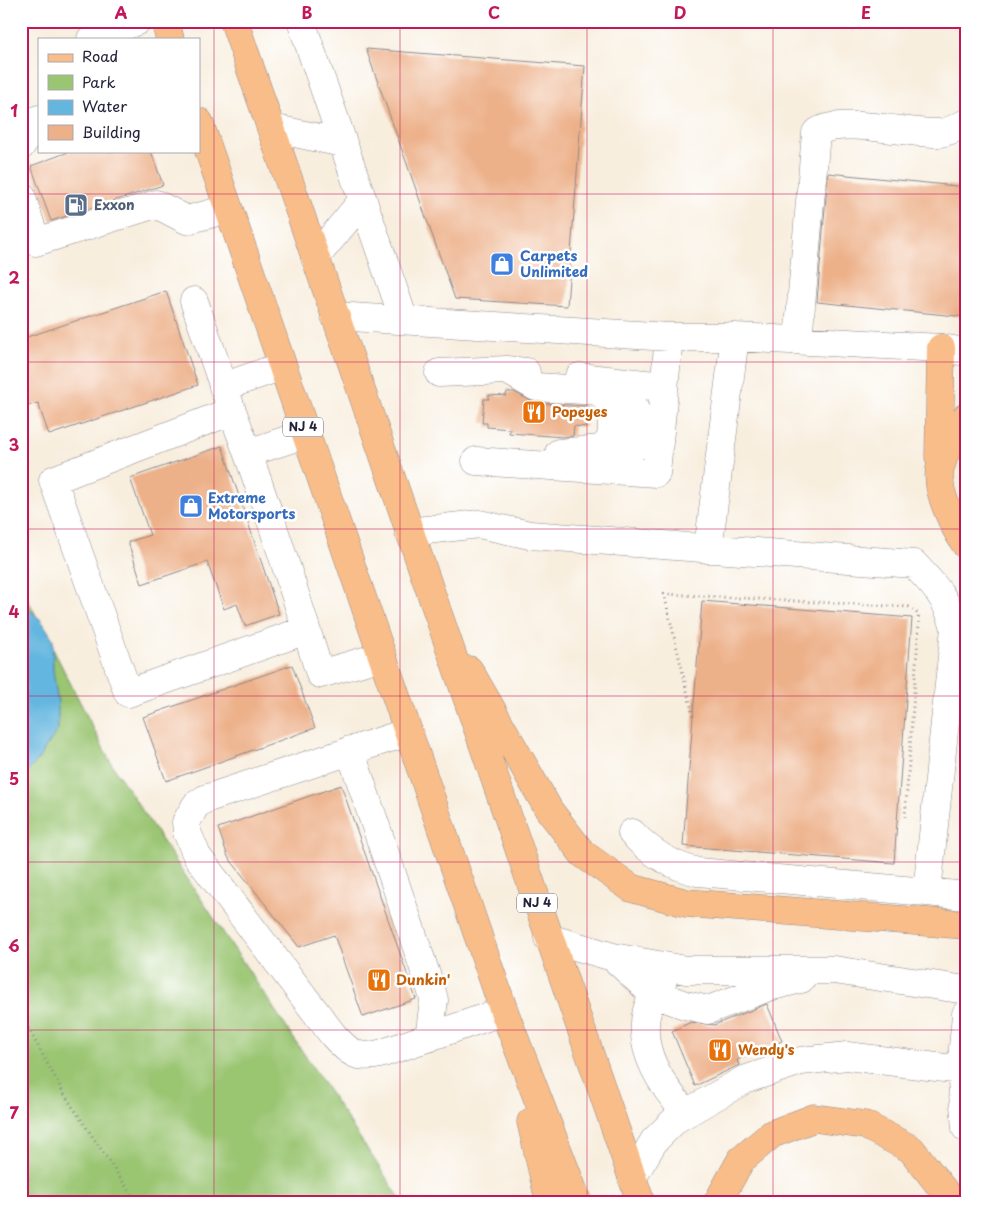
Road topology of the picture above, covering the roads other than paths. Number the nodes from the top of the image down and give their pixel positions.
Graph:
1 (137, 21) edge
2 (164, 21) edge
3 (234, 21) edge
4 (301, 21) edge
5 (93, 38) edge
6 (170, 38) edge
7 (38, 120) edge
8 (966, 123) edge
9 (200, 125) edge
10 (271, 128) junction
11 (343, 143) junction
12 (21, 146) edge
13 (21, 195) edge
14 (363, 200) junction
15 (228, 209) junction
16 (315, 258) junction
17 (194, 301) dead end
18 (335, 316) junction
19 (404, 320) junction
20 (669, 337) junction
21 (735, 337) junction
22 (966, 337) edge
23 (798, 340) junction
24 (953, 350) edge
25 (282, 366) junction
26 (508, 370) junction
27 (439, 373) dead end
28 (664, 386) junction
29 (600, 391) junction
30 (228, 399) junction
31 (966, 418) edge
32 (305, 434) junction
33 (248, 453) junction
34 (476, 461) dead end
35 (518, 464) junction
36 (587, 468) junction
37 (939, 471) junction
38 (409, 532) junction
39 (966, 546) edge
40 (708, 549) junction
41 (433, 604) junction
42 (306, 630) junction
43 (382, 656) junction
44 (408, 732) junction
45 (955, 740) edge
46 (350, 750) junction
47 (632, 833) dead end
48 (927, 892) junction
49 (966, 896) edge
50 (966, 925) edge
51 (548, 938) junction
52 (613, 957) junction
53 (680, 968) junction
54 (834, 970) junction
55 (966, 990) edge
56 (652, 993) junction
57 (504, 1011) junction
58 (966, 1014) edge
59 (429, 1038) junction
60 (961, 1070) junction
61 (686, 1113) junction
62 (966, 1127) edge
63 (636, 1190) edge
64 (550, 1203) edge
65 (578, 1203) edge
66 (717, 1203) edge
67 (948, 1203) edge

1 - 5 lane
2 - 6 main road
3 - 10 main road, NJ 4
4 - 11 lane
7 - 12 lane
8 - 23 lane
9 - 15 main road, NJ 4
10 - 11 lane
10 - 16 main road, NJ 4
11 - 14 lane
13 - 15 lane
14 - 16 lane
14 - 19 lane
15 - 25 main road, NJ 4
16 - 18 main road, NJ 4
17 - 30 lane
18 - 19 lane
18 - 38 main road, NJ 4
19 - 20 lane
20 - 21 lane
20 - 28 lane
21 - 23 lane
21 - 40 lane
22 - 24 lane
23 - 24 lane
24 - 37 main road
25 - 30 lane
25 - 32 main road, NJ 4
26 - 27 lane
26 - 28 lane
26 - 29 lane
28 - 36 lane
29 - 35 lane
29 - 36 lane
30 - 33 lane
30 - 42 lane
31 - 37 main road
32 - 33 lane
32 - 43 main road, NJ 4
33 - 42 lane
34 - 35 lane
35 - 36 lane
37 - 39 main road
38 - 40 lane
38 - 41 main road, NJ 4
40 - 45 lane
41 - 50 main road
41 - 51 main road, NJ 4
42 - 43 lane
43 - 44 main road, NJ 4
44 - 46 lane
44 - 57 main road, NJ 4
45 - 48 lane
46 - 59 lane
46 - 59 lane
47 - 48 lane
48 - 49 lane
51 - 52 lane
51 - 63 main road, NJ 4
52 - 53 lane
52 - 56 lane
53 - 54 lane
53 - 56 lane
54 - 55 lane
54 - 56 lane
56 - 61 lane
57 - 59 lane
57 - 64 main road
57 - 65 main road, NJ 4
58 - 60 lane
60 - 61 lane
60 - 62 lane
61 - 63 lane
66 - 67 main road

